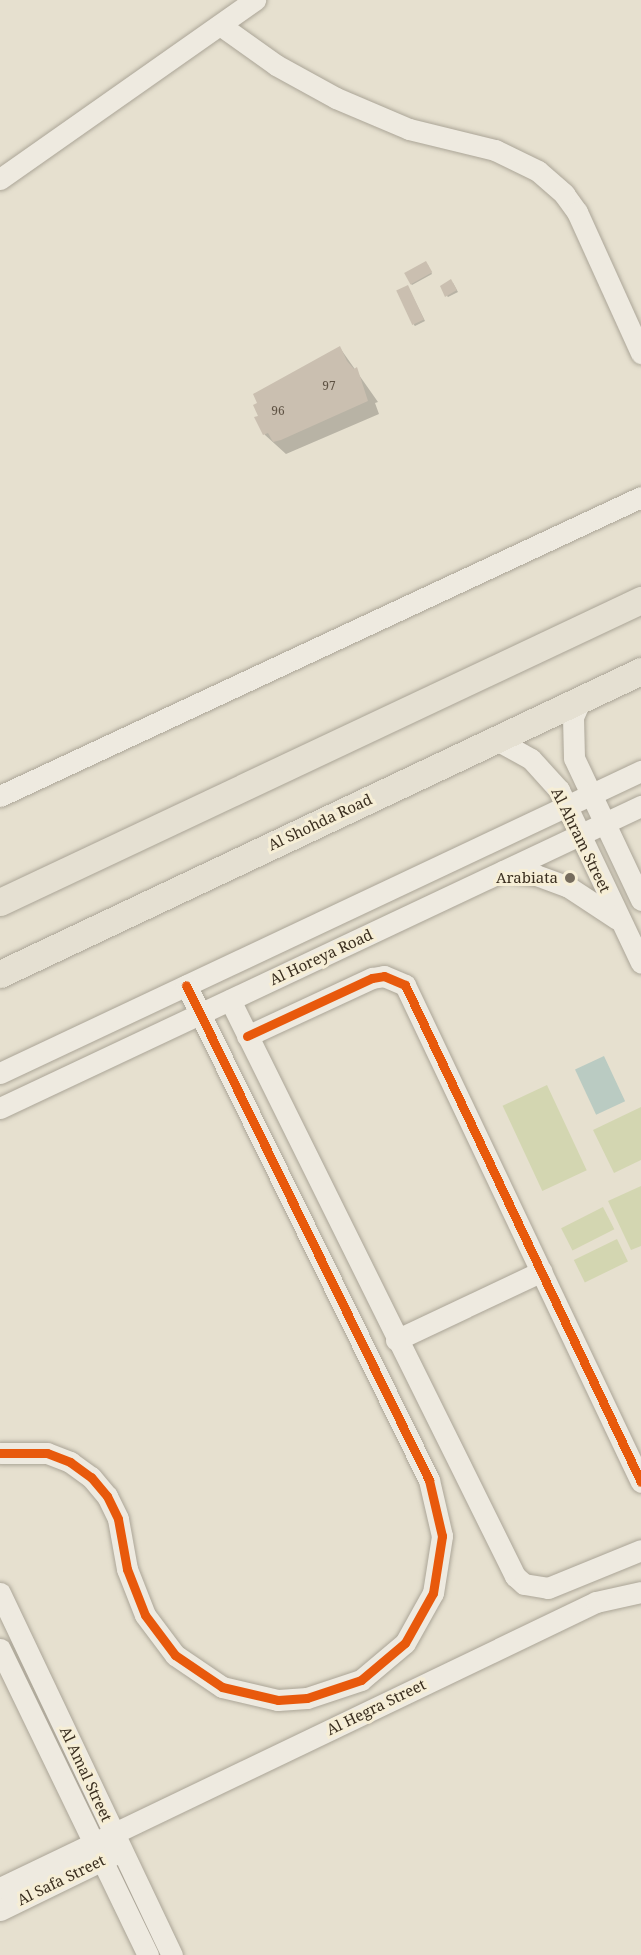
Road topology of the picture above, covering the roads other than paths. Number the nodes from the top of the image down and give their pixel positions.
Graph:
1 (255, 0) edge
2 (220, 25) junction
3 (0, 179) edge
4 (641, 353) edge
5 (641, 497) edge
6 (641, 600) edge
7 (641, 670) edge
8 (581, 699) junction
9 (495, 739) junction
10 (641, 771) edge
11 (591, 793) junction
12 (0, 796) edge
13 (566, 805) junction
14 (641, 806) edge
15 (604, 823) junction
16 (580, 835) junction
17 (503, 871) junction
18 (641, 900) edge
19 (0, 902) edge
20 (622, 924) junction
21 (640, 957) edge
22 (0, 974) edge
23 (186, 985) junction
24 (230, 1000) junction
25 (200, 1014) junction
26 (247, 1036) junction
27 (0, 1073) edge
28 (0, 1108) edge
29 (542, 1271) junction
30 (396, 1340) junction
31 (0, 1453) edge
32 (641, 1482) edge
33 (641, 1550) edge
34 (641, 1592) edge
35 (0, 1593) edge
36 (0, 1649) edge
37 (118, 1842) junction
38 (98, 1852) junction
39 (0, 1888) edge
40 (0, 1910) edge
41 (148, 1955) edge
42 (172, 1955) edge

1 - 2 street
2 - 3 street
2 - 4 street
5 - 12 street
6 - 19 main road
7 - 8 main road, Al Shohda Road
8 - 9 main road, Al Shohda Road
8 - 11 street, Al Ahram Street
9 - 13 street, Al Ahram Street
9 - 22 main road, Al Shohda Road
10 - 11 street
11 - 13 street
11 - 15 street, Al Ahram Street
13 - 16 street, Al Ahram Street
13 - 23 street
14 - 15 street, Al Horeya Road
15 - 16 street, Al Horeya Road
15 - 18 street, Al Ahram Street
16 - 17 street, Al Horeya Road
16 - 20 street, Al Ahram Street
17 - 20 street
17 - 24 street, Al Horeya Road
20 - 21 street, Al Ahram Street
23 - 25 street
23 - 27 street
24 - 25 street, Al Horeya Road
24 - 26 street
25 - 28 street, Al Horeya Road
25 - 31 street
26 - 29 street
26 - 30 street
29 - 30 street
29 - 32 street
30 - 33 street
34 - 37 street, Al Hegra Street
35 - 37 street, Al Amal Street
36 - 38 street, Al Amal Street
37 - 38 street, Al Safa Street
37 - 42 street, Al Amal Street
38 - 39 street, Al Safa Street
38 - 40 street, Al Safa Street
38 - 41 street, Al Amal Street

